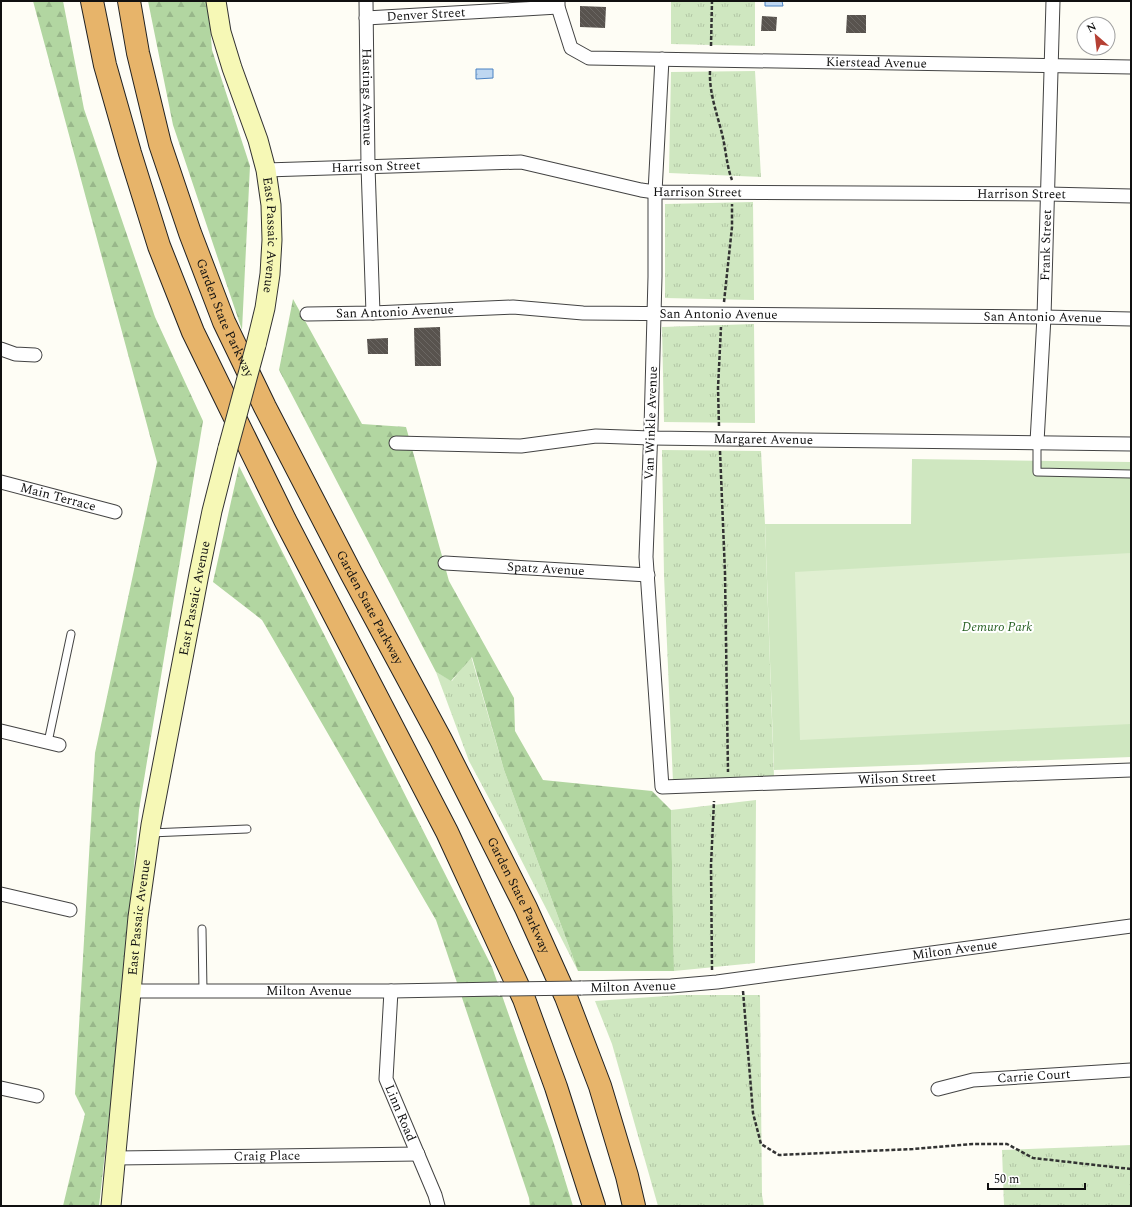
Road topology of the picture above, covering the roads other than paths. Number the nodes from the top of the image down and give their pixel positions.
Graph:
1 (92, 1) edge
2 (129, 1) edge
3 (216, 1) edge
4 (366, 1) edge
5 (1053, 1) edge
6 (558, 4) edge
7 (366, 18) junction
8 (662, 59) junction
9 (1051, 66) junction
10 (1131, 67) edge
11 (368, 166) junction
12 (266, 170) junction
13 (655, 192) junction
14 (1048, 194) junction
15 (1131, 196) edge
16 (373, 313) junction
17 (306, 314) dead end
18 (654, 314) junction
19 (1044, 317) junction
20 (1131, 319) edge
21 (1, 349) edge
22 (35, 355) dead end
23 (651, 438) junction
24 (1037, 442) junction
25 (396, 443) dead end
26 (1131, 444) edge
27 (1131, 474) edge
28 (1, 482) edge
29 (115, 512) dead end
30 (445, 564) dead end
31 (648, 575) junction
32 (71, 634) dead end
33 (1, 731) edge
34 (54, 744) joint
35 (1131, 770) edge
36 (662, 787) joint
37 (247, 829) dead end
38 (150, 833) junction
39 (1, 894) edge
40 (70, 910) dead end
41 (1131, 926) edge
42 (202, 929) dead end
43 (132, 991) junction
44 (203, 991) junction
45 (391, 991) junction
46 (1131, 1070) edge
47 (1, 1088) edge
48 (938, 1089) dead end
49 (37, 1096) dead end
50 (418, 1154) junction
51 (116, 1158) junction
52 (111, 1206) edge
53 (438, 1206) edge
54 (594, 1206) edge
55 (634, 1206) edge

1 - 54 highway
2 - 55 highway, Garden State Parkway
3 - 12 main road, East Passaic Avenue
4 - 7 street, Hastings Avenue
5 - 9 street, Frank Street
6 - 7 street, Denver Street
6 - 8 street, Kierstead Avenue
7 - 11 street, Hastings Avenue
8 - 9 street, Kierstead Avenue
8 - 13 street, Van Winkle Avenue
9 - 10 street, Kierstead Avenue
9 - 14 street, Frank Street
11 - 12 street, Harrison Street
11 - 13 street, Harrison Street
11 - 16 street, Hastings Avenue
12 - 38 main road, East Passaic Avenue, bridge
13 - 14 street, Harrison Street
13 - 18 street, Van Winkle Avenue
14 - 15 street, Harrison Street
14 - 19 street, Frank Street
16 - 17 street, San Antonio Avenue
16 - 18 street, San Antonio Avenue
18 - 19 street, San Antonio Avenue
18 - 23 street, Van Winkle Avenue
19 - 20 street, San Antonio Avenue
19 - 24 street, Frank Street
21 - 22 street
23 - 24 street, Margaret Avenue
23 - 25 street, Margaret Avenue
23 - 31 street, Van Winkle Avenue
24 - 26 street, Margaret Avenue
24 - 27 lane
28 - 29 street, Main Terrace
30 - 31 street, Spatz Avenue
31 - 36 street, Van Winkle Avenue
32 - 34 lane
33 - 34 street
35 - 36 street, Wilson Street
37 - 38 lane
38 - 43 main road, East Passaic Avenue
39 - 40 street
41 - 45 street, Milton Avenue, bridge
42 - 44 lane
43 - 44 street, Milton Avenue
43 - 51 main road, East Passaic Avenue
44 - 45 street, Milton Avenue
45 - 50 street, Linn Road
46 - 48 street, Carrie Court
47 - 49 street
50 - 51 street, Craig Place
50 - 53 street, Linn Road
51 - 52 main road, East Passaic Avenue

